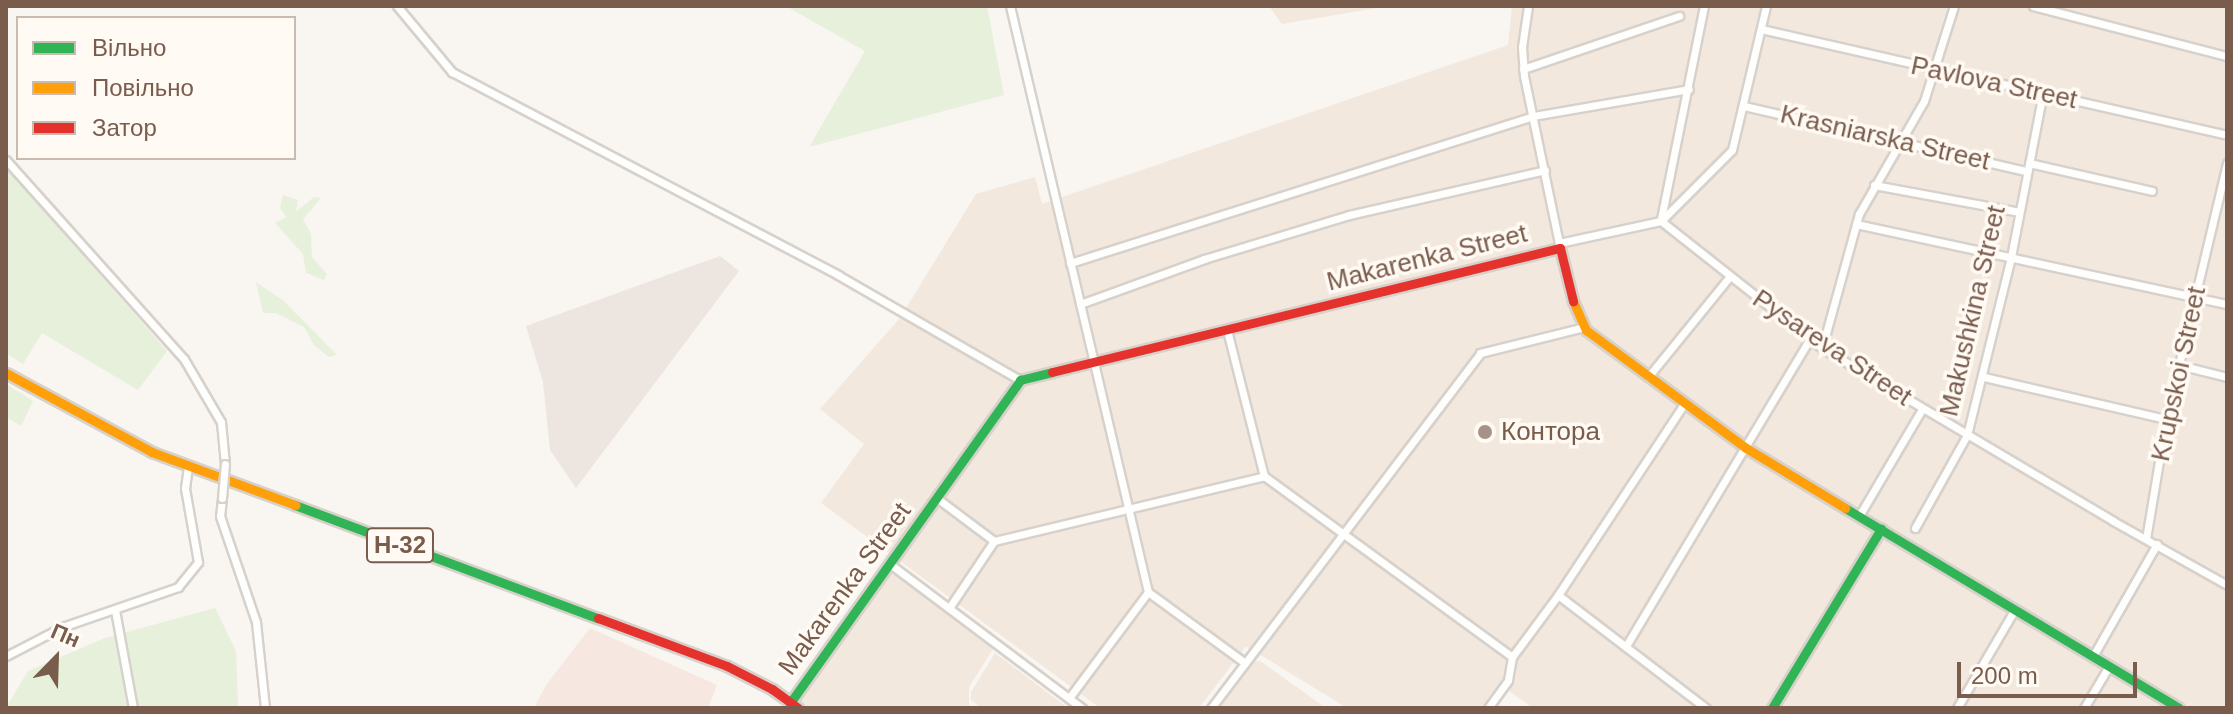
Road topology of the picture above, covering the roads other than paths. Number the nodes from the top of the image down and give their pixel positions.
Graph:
1 (397, 6) edge
2 (1010, 6) edge
3 (1528, 6) edge
4 (1704, 6) edge
5 (1766, 6) edge
6 (1954, 6) edge
7 (2033, 6) edge
8 (1679, 16) dead end
9 (1761, 29) junction
10 (2227, 56) edge
11 (1523, 69) junction
12 (1934, 71) junction
13 (1689, 89) junction
14 (2043, 93) junction
15 (1744, 106) junction
16 (1533, 116) junction
17 (2227, 135) edge
18 (1902, 141) junction
19 (6, 160) edge
20 (2227, 163) edge
21 (2027, 167) junction
22 (1545, 170) junction
23 (1874, 185) junction
24 (2152, 191) dead end
25 (2223, 199) edge
26 (2019, 212) junction
27 (1661, 221) junction
28 (1856, 224) junction
29 (1559, 246) junction
30 (2011, 257) junction
31 (1070, 263) junction
32 (1730, 276) junction
33 (2196, 296) junction
34 (1080, 304) junction
35 (2227, 304) edge
36 (1584, 327) junction
37 (1227, 330) junction
38 (1810, 339) junction
39 (1822, 348) junction
40 (1094, 363) junction
41 (2179, 365) junction
42 (6, 373) edge
43 (1648, 377) junction
44 (1984, 377) junction
45 (2227, 377) edge
46 (1020, 380) junction
47 (1684, 404) junction
48 (1922, 409) junction
49 (2166, 419) junction
50 (1967, 435) junction
51 (1746, 448) junction
52 (188, 466) junction
53 (1264, 476) junction
54 (938, 499) junction
55 (1130, 508) junction
56 (1859, 516) junction
57 (1915, 528) dead end
58 (1881, 529) junction
59 (1345, 533) junction
60 (2146, 539) junction
61 (994, 541) junction
62 (2157, 544) junction
63 (890, 564) junction
64 (2227, 585) edge
65 (1148, 592) junction
66 (1558, 595) junction
67 (949, 608) junction
68 (2015, 609) junction
69 (115, 610) junction
70 (1626, 646) junction
71 (6, 656) edge
72 (2093, 656) junction
73 (1512, 657) junction
74 (1245, 663) junction
75 (2109, 666) junction
76 (1069, 698) junction
77 (792, 706) edge
78 (1959, 707) edge
79 (133, 708) edge
80 (265, 708) edge
81 (1082, 708) edge
82 (1211, 708) edge
83 (1488, 708) edge
84 (1706, 708) edge
85 (1772, 708) edge
86 (2084, 708) edge
87 (2179, 708) edge

1 - 46 street
2 - 31 street
3 - 11 street
4 - 13 street
5 - 9 street
6 - 12 street
7 - 10 street
8 - 11 street
9 - 12 street, Pavlova Street
9 - 15 street
11 - 16 street
12 - 14 street, Pavlova Street
12 - 18 street
13 - 16 street
13 - 27 street
14 - 17 street, Pavlova Street
14 - 21 street, Makushkina Street
15 - 18 street, Krasniarska Street
15 - 27 street
16 - 22 street
16 - 31 street
18 - 21 street, Krasniarska Street
18 - 23 street
19 - 80 street, bridge
20 - 25 street, Krupskoi Street
21 - 24 street, Krasniarska Street
21 - 26 street, Makushkina Street
22 - 29 street
22 - 34 street
23 - 26 street
23 - 28 street
25 - 33 street, Krupskoi Street
26 - 30 street, Makushkina Street
27 - 29 street
27 - 32 street, Pysareva Street
28 - 30 street
28 - 39 street
29 - 36 street, Makarenka Street
29 - 37 street, Makarenka Street
30 - 33 street
30 - 44 street, Makushkina Street
31 - 34 street
32 - 38 street, Pysareva Street
32 - 43 street
33 - 35 street
33 - 41 street, Krupskoi Street
34 - 40 street
36 - 43 street
36 - 59 street
37 - 40 street, Makarenka Street
37 - 53 street
38 - 39 street, Pysareva Street
38 - 51 street
39 - 48 street, Pysareva Street
40 - 46 street, Makarenka Street
40 - 55 street
41 - 45 street
41 - 49 street, Krupskoi Street
42 - 52 street, Н-32
43 - 47 street
44 - 49 street
44 - 50 street, Makushkina Street
46 - 54 street, Makarenka Street
47 - 51 street
47 - 66 street
48 - 50 street, Pysareva Street
48 - 56 street
49 - 60 street, Krupskoi Street
50 - 57 street, Makushkina Street
50 - 60 street, Pysareva Street
51 - 56 street
51 - 70 street
52 - 69 street
52 - 77 street, Н-32
53 - 55 street
53 - 59 street
54 - 61 street
54 - 63 street, Makarenka Street
55 - 61 street
55 - 65 street
56 - 58 street
58 - 68 street
58 - 85 street
59 - 73 street
59 - 74 street
60 - 62 street, Pysareva Street
61 - 67 street
62 - 64 street, Pysareva Street
62 - 72 street
63 - 67 street
63 - 77 street, Makarenka Street
65 - 74 street
65 - 76 street
66 - 70 street
66 - 73 street
67 - 76 street
68 - 72 street
68 - 78 street
69 - 71 street
69 - 79 street
70 - 84 street
72 - 75 street
73 - 83 street
74 - 82 street
75 - 86 street
75 - 87 street
76 - 81 street

